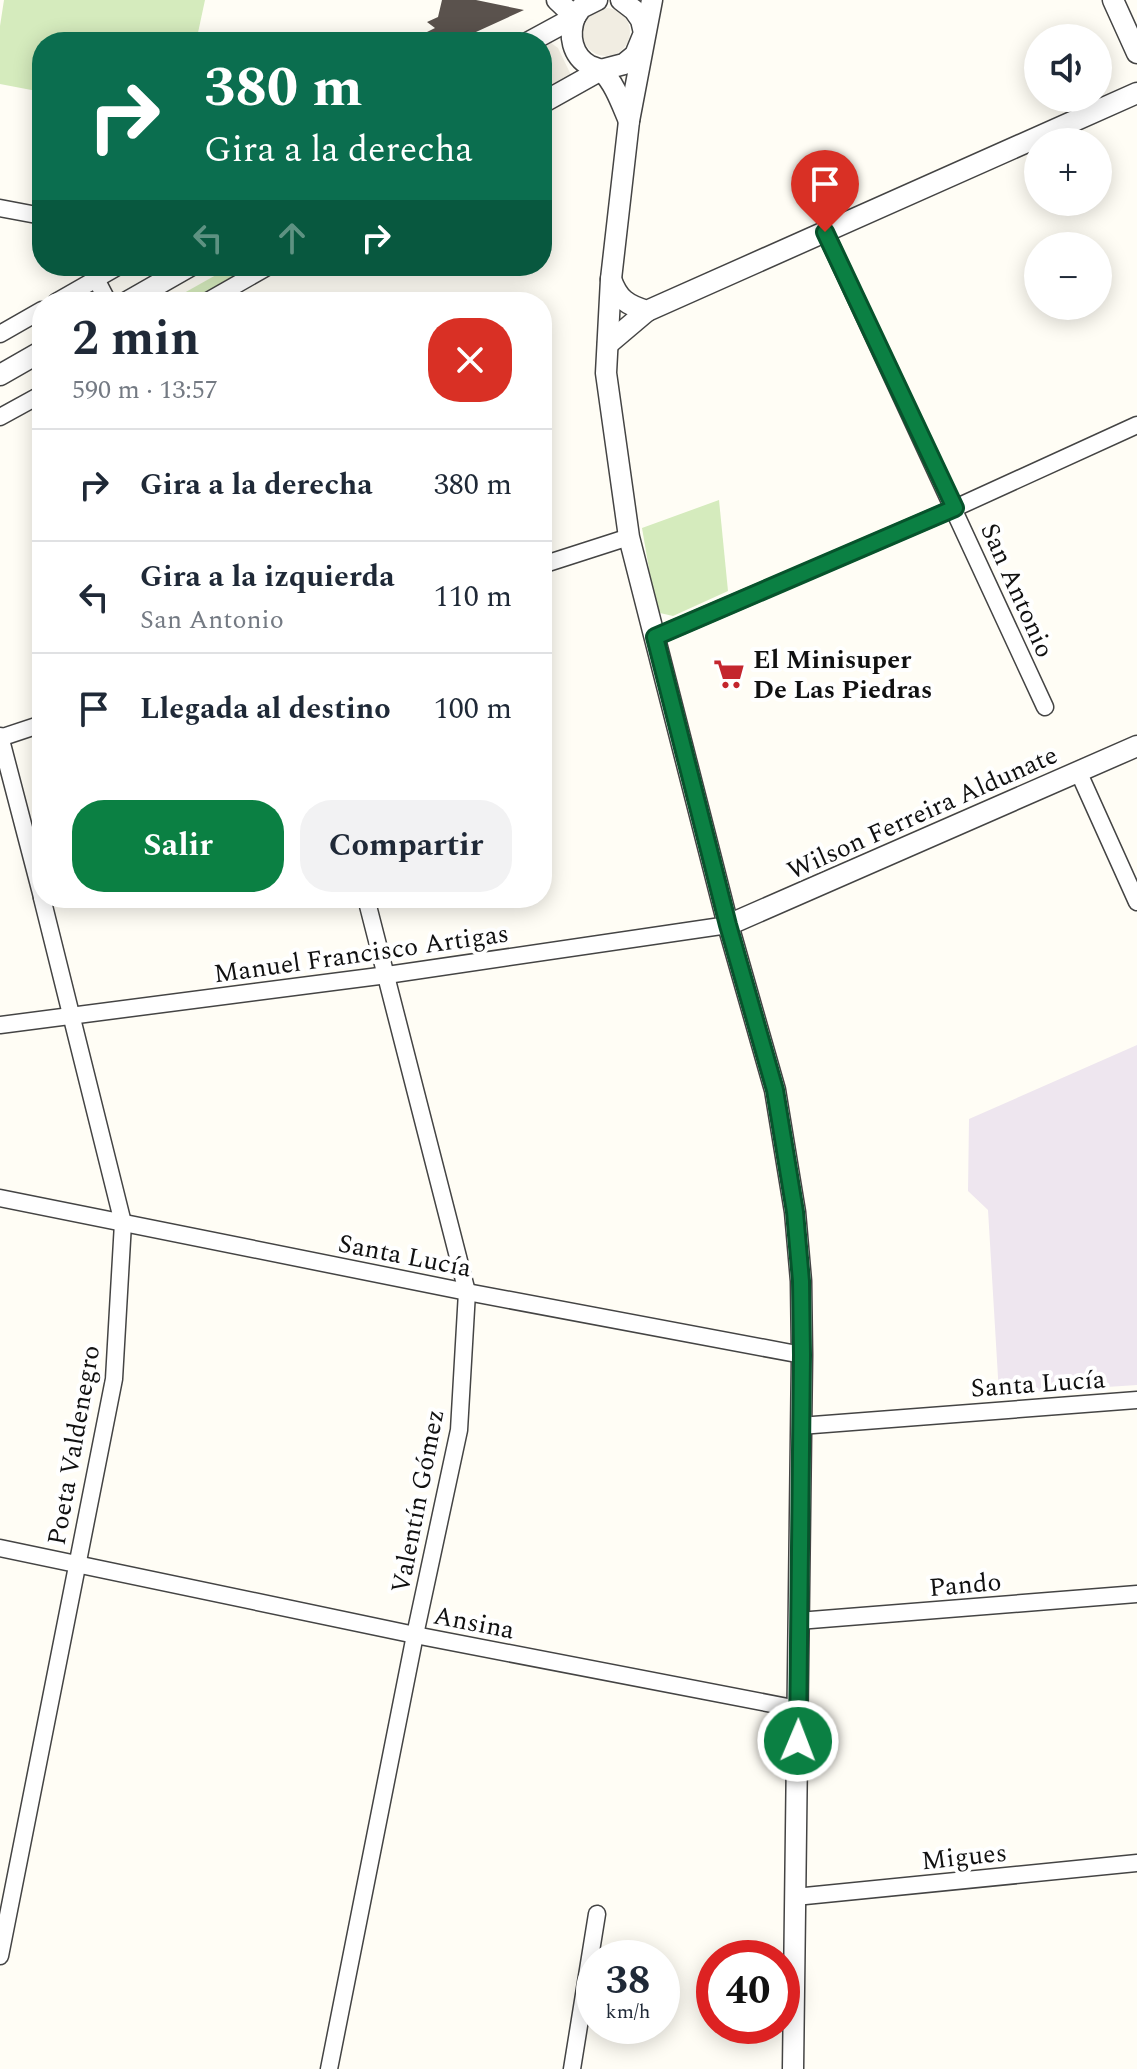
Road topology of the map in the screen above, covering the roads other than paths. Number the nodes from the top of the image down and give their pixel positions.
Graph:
1 (557, 0) edge
2 (597, 0) edge
3 (621, 0) edge
4 (652, 0) edge
5 (1113, 0) edge
6 (575, 17) junction
7 (547, 32) edge
8 (644, 33) junction
9 (1137, 53) edge
10 (601, 70) junction
11 (1137, 93) edge
12 (552, 97) edge
13 (629, 121) junction
14 (0, 208) edge
15 (32, 214) edge
16 (825, 232) junction
17 (101, 276) edge
18 (172, 276) edge
19 (252, 276) edge
20 (96, 279) junction
21 (611, 279) junction
22 (73, 292) edge
23 (103, 292) edge
24 (144, 292) edge
25 (224, 292) edge
26 (647, 311) junction
27 (32, 316) edge
28 (0, 334) edge
29 (608, 344) junction
30 (32, 357) edge
31 (0, 375) edge
32 (32, 399) edge
33 (0, 417) edge
34 (1137, 425) edge
35 (955, 508) junction
36 (629, 537) junction
37 (552, 562) edge
38 (655, 637) junction
39 (1045, 707) dead end
40 (32, 727) edge
41 (0, 737) edge
42 (1137, 746) edge
43 (1078, 771) junction
44 (32, 860) edge
45 (1137, 902) edge
46 (45, 908) edge
47 (369, 908) edge
48 (728, 925) junction
49 (387, 975) junction
50 (72, 1015) junction
51 (0, 1025) edge
52 (0, 1198) edge
53 (123, 1223) junction
54 (467, 1292) junction
55 (802, 1355) junction
56 (1137, 1400) edge
57 (800, 1426) junction
58 (0, 1548) edge
59 (77, 1564) junction
60 (1137, 1594) edge
61 (798, 1621) junction
62 (415, 1635) junction
63 (798, 1709) junction
64 (1137, 1863) edge
65 (795, 1897) junction
66 (597, 1914) dead end
67 (0, 1956) edge
68 (329, 2069) edge
69 (572, 2069) edge
70 (793, 2069) edge

1 - 6 street
2 - 6 street
3 - 8 street
4 - 8 street
5 - 9 street
6 - 7 street
6 - 10 street
8 - 10 street
8 - 13 street
10 - 12 street
10 - 13 street
11 - 16 street
13 - 21 street
14 - 15 street
16 - 26 street
16 - 35 street, San Antonio
17 - 20 street
18 - 24 street
19 - 25 street
20 - 22 street
20 - 23 street
21 - 26 street
21 - 29 street
26 - 29 street
27 - 28 street
29 - 36 street
30 - 31 street
32 - 33 street
34 - 35 street
35 - 38 street
35 - 39 street, San Antonio
36 - 37 street
36 - 38 street
38 - 48 street
40 - 41 street
41 - 44 street, Poeta Valdenegro
42 - 43 street, Wilson Ferreira Aldunate
43 - 45 street
43 - 48 street, Wilson Ferreira Aldunate
46 - 50 street, Poeta Valdenegro
47 - 49 street, Valentín Gómez
48 - 49 street, Manuel Francisco Artigas
48 - 55 street
49 - 50 street, Manuel Francisco Artigas
49 - 54 street, Valentín Gómez
50 - 51 street, Manuel Francisco Artigas
50 - 53 street, Poeta Valdenegro
52 - 53 street, Santa Lucía
53 - 54 street, Santa Lucía
53 - 59 street, Poeta Valdenegro
54 - 55 street, Santa Lucía
54 - 62 street, Valentín Gómez
55 - 57 street
56 - 57 street, Santa Lucía
57 - 61 street
58 - 59 street, Ansina
59 - 62 street, Ansina
59 - 67 street, Poeta Valdenegro
60 - 61 street, Pando
61 - 63 street
62 - 63 street, Ansina
62 - 68 street, Valentín Gómez
63 - 65 street
64 - 65 street, Migues
65 - 70 street
66 - 69 street

